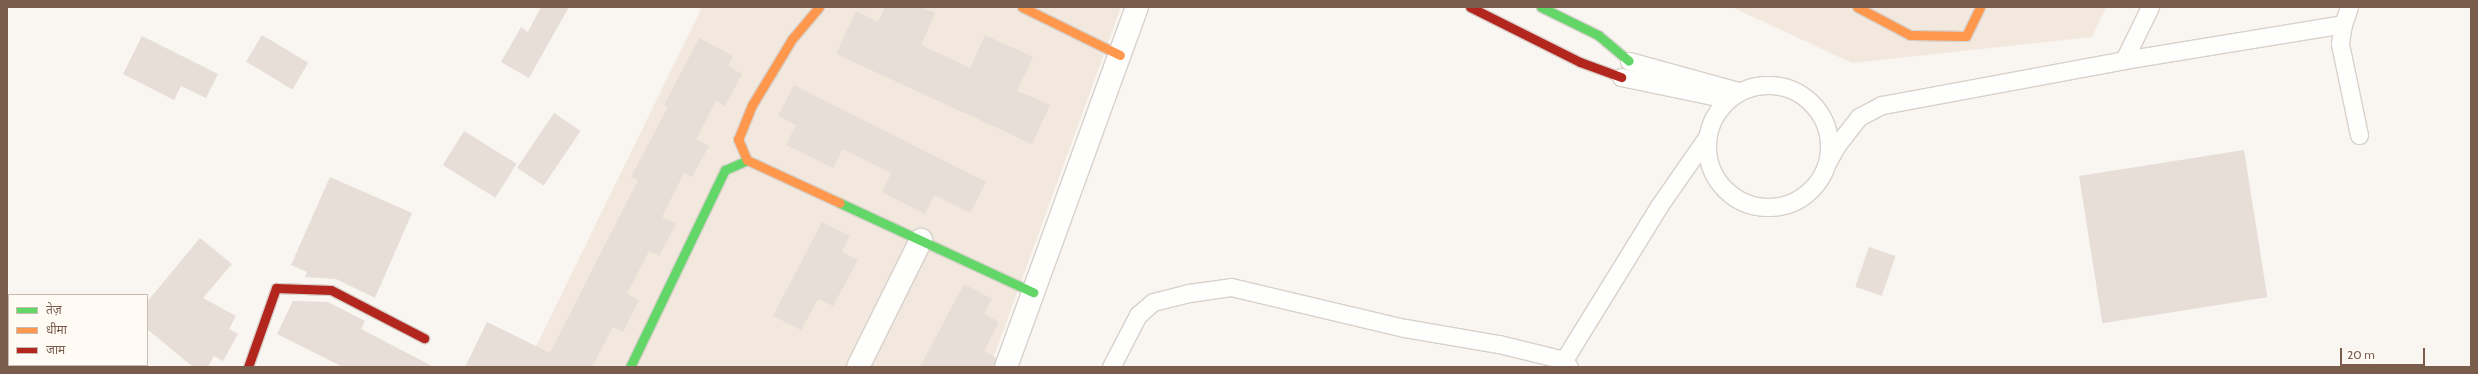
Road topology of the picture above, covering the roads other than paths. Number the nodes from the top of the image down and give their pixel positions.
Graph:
1 (819, 7) edge
2 (1022, 7) edge
3 (1137, 7) edge
4 (1470, 7) edge
5 (1541, 7) edge
6 (1857, 7) edge
7 (1980, 7) edge
8 (2150, 7) edge
9 (2349, 7) edge
10 (2343, 24) junction
11 (1120, 55) junction
12 (2124, 60) junction
13 (1629, 61) joint
14 (1621, 77) joint
15 (1733, 95) junction
16 (2359, 135) dead end
17 (1708, 137) junction
18 (747, 160) junction
19 (1827, 163) junction
20 (922, 240) junction
21 (1033, 292) junction
22 (424, 338) dead end
23 (1567, 364) edge
24 (248, 367) edge
25 (630, 367) edge
26 (858, 367) edge
27 (1006, 367) edge
28 (1111, 367) edge

1 - 18 street
2 - 11 street
3 - 11 street
4 - 14 street
5 - 13 street
6 - 7 street
8 - 12 lane
9 - 10 lane
10 - 12 lane
10 - 16 lane
11 - 21 street
12 - 19 lane
13 - 15 lane
14 - 15 lane
15 - 17 lane
15 - 19 lane
17 - 19 lane
17 - 23 lane
18 - 20 street
18 - 25 street
20 - 21 street
20 - 26 street
21 - 27 street
22 - 24 street
23 - 28 lane

